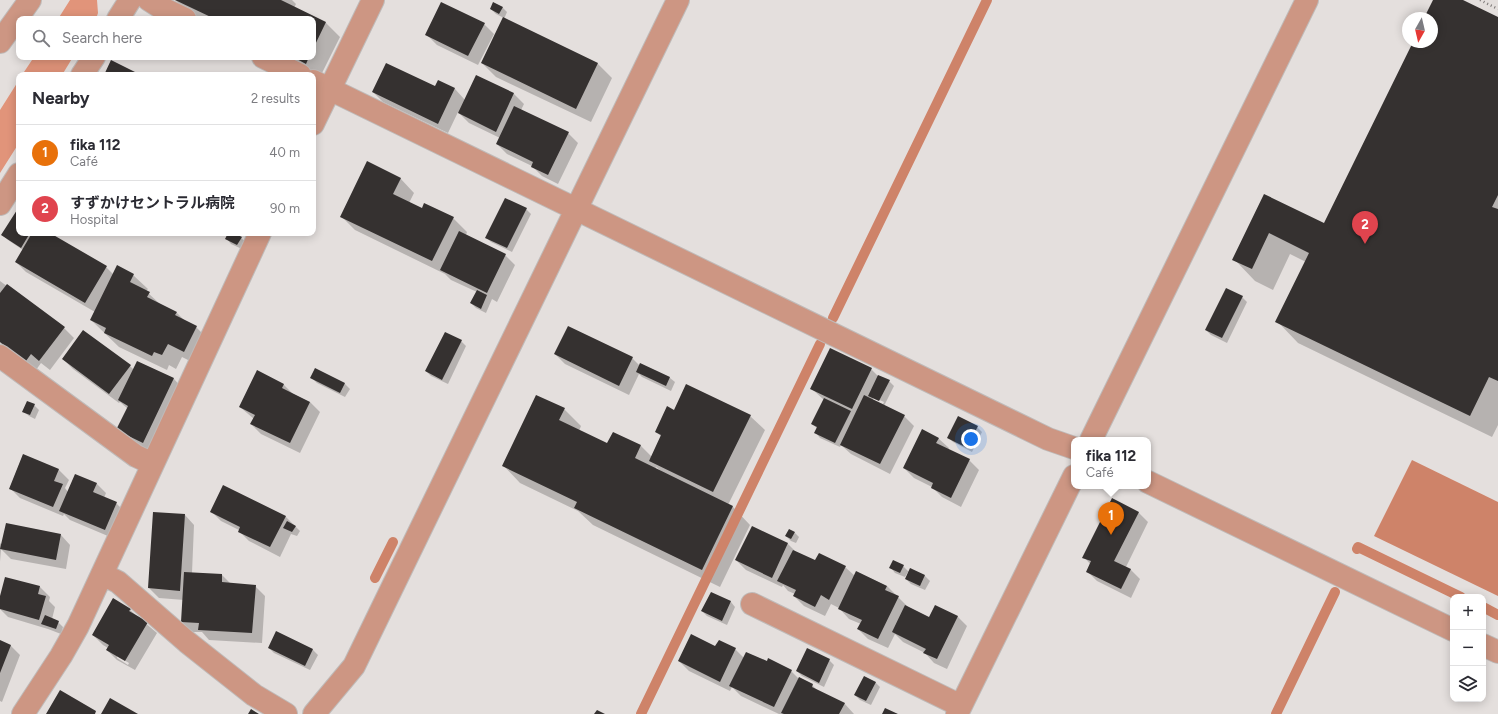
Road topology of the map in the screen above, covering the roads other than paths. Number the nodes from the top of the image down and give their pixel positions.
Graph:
1 (30, 0) edge
2 (130, 0) edge
3 (149, 0) edge
4 (373, 0) edge
5 (678, 0) edge
6 (1307, 0) edge
7 (19, 16) edge
8 (120, 16) edge
9 (179, 16) edge
10 (16, 20) edge
11 (0, 42) edge
12 (92, 60) edge
13 (269, 60) edge
14 (84, 72) edge
15 (294, 72) edge
16 (321, 85) edge
17 (316, 109) edge
18 (16, 179) edge
19 (0, 204) edge
20 (576, 209) junction
21 (259, 236) edge
22 (0, 356) edge
23 (1092, 437) edge
24 (1071, 447) edge
25 (153, 464) junction
26 (1071, 482) edge
27 (1151, 483) edge
28 (102, 574) junction
29 (752, 604) dead end
30 (1450, 629) edge
31 (1486, 646) edge
32 (1498, 652) edge
33 (959, 710) edge
34 (23, 714) edge
35 (286, 714) edge
36 (314, 714) edge

1 - 7 street
2 - 8 street
3 - 9 street
4 - 16 street
5 - 20 street
6 - 23 street
10 - 11 street
12 - 14 street
13 - 15 street
16 - 17 street
16 - 20 street
18 - 19 street
20 - 24 street
20 - 36 street
21 - 25 street
22 - 25 street
25 - 28 street
26 - 33 street
27 - 30 street
28 - 34 street
28 - 35 street
29 - 33 street
31 - 32 street

